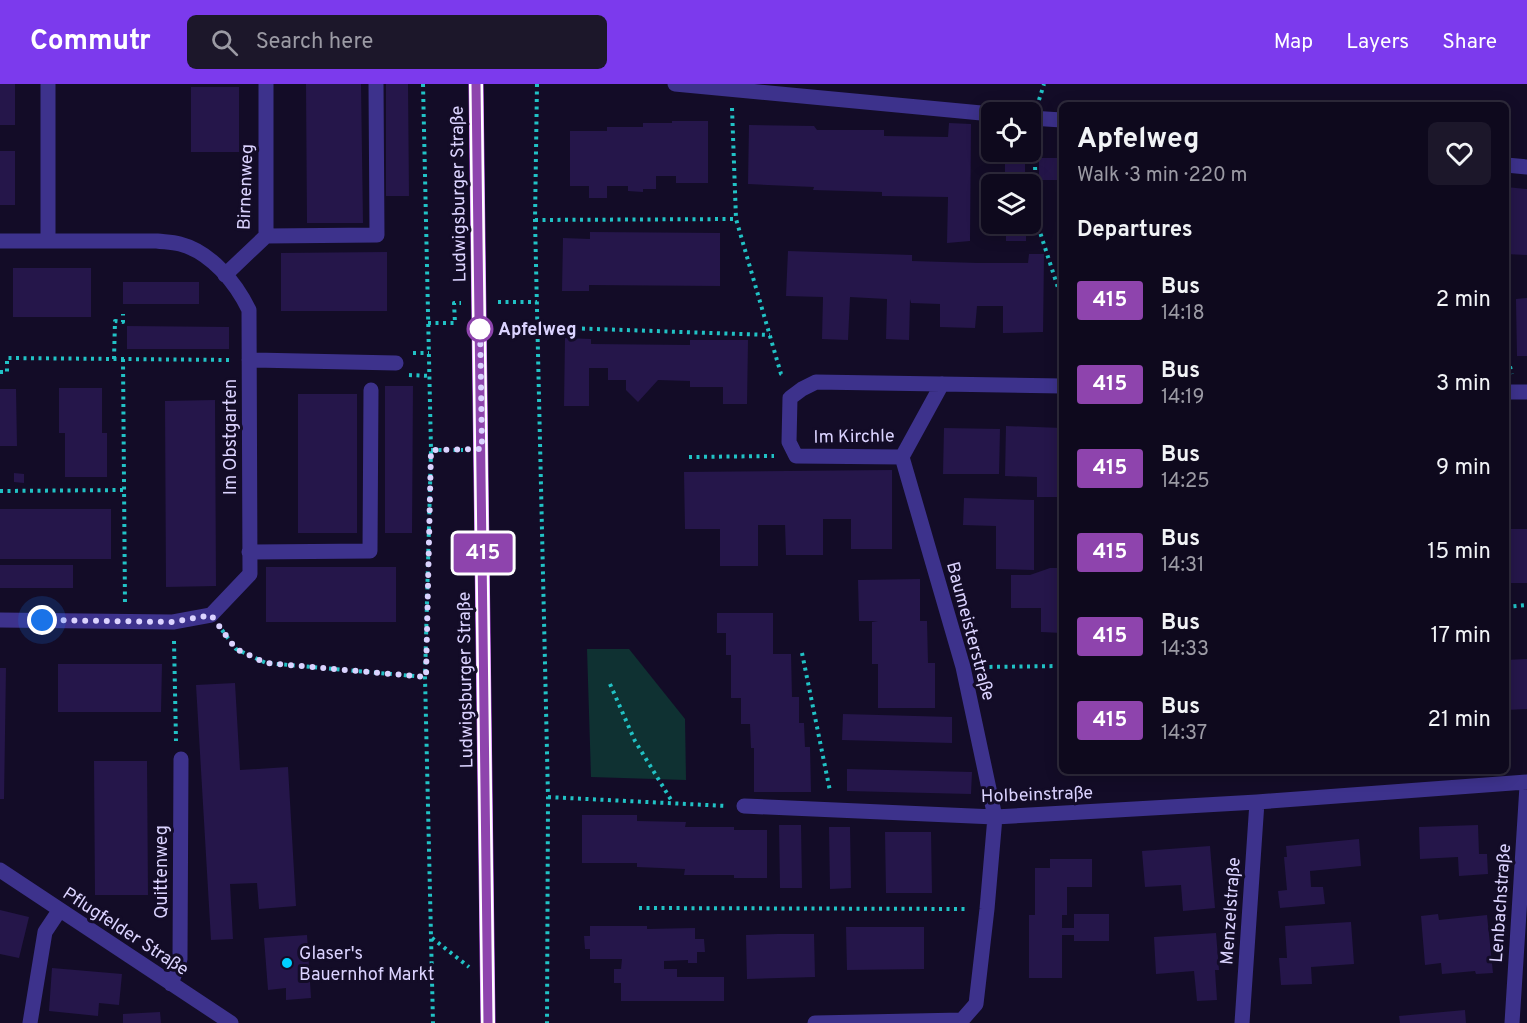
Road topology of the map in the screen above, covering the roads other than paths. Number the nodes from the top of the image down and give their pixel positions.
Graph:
1 (48, 84) edge
2 (266, 84) edge
3 (376, 84) edge
4 (476, 84) edge
5 (675, 84) edge
6 (981, 113) edge
7 (1041, 119) edge
8 (1059, 120) edge
9 (1509, 165) edge
10 (1527, 167) edge
11 (266, 236) junction
12 (48, 240) junction
13 (0, 241) edge
14 (225, 275) junction
15 (249, 360) junction
16 (396, 363) dead end
17 (942, 384) junction
18 (1059, 386) edge
19 (371, 390) dead end
20 (1509, 392) edge
21 (1527, 392) edge
22 (902, 457) junction
23 (249, 552) junction
24 (0, 620) edge
25 (181, 759) road end
26 (1527, 784) edge
27 (1257, 802) junction
28 (744, 806) road end
29 (995, 817) junction
30 (0, 870) edge
31 (59, 911) junction
32 (171, 984) junction
33 (962, 1022) edge
34 (30, 1023) edge
35 (231, 1023) edge
36 (488, 1023) edge
37 (815, 1023) edge
38 (1242, 1023) edge
39 (1512, 1023) edge

1 - 12 street
2 - 11 street, Birnenweg
3 - 11 street
4 - 36 main road, Ludwigsburger Straße
5 - 6 street
7 - 8 street
9 - 10 street
11 - 14 street, Birnenweg
12 - 13 street, Im Obstgarten
12 - 14 street, Im Obstgarten
14 - 15 street, Im Obstgarten
15 - 16 street
15 - 23 street, Im Obstgarten
17 - 18 street
17 - 22 street, Im Kirchle
17 - 22 street, Im Kirchle
19 - 23 street
20 - 21 street
22 - 29 street, Baumeisterstraße
23 - 24 street, Im Obstgarten
25 - 32 street, Quittenweg
26 - 27 street, Holbeinstraße
26 - 39 street, Lenbachstraße
27 - 29 street, Holbeinstraße
27 - 38 street, Menzelstraße
28 - 29 street, Holbeinstraße
29 - 33 street, Baumeisterstraße
30 - 31 street, Pflugfelder Straße
31 - 32 street, Pflugfelder Straße
31 - 34 street
32 - 35 street, Pflugfelder Straße
33 - 37 street

